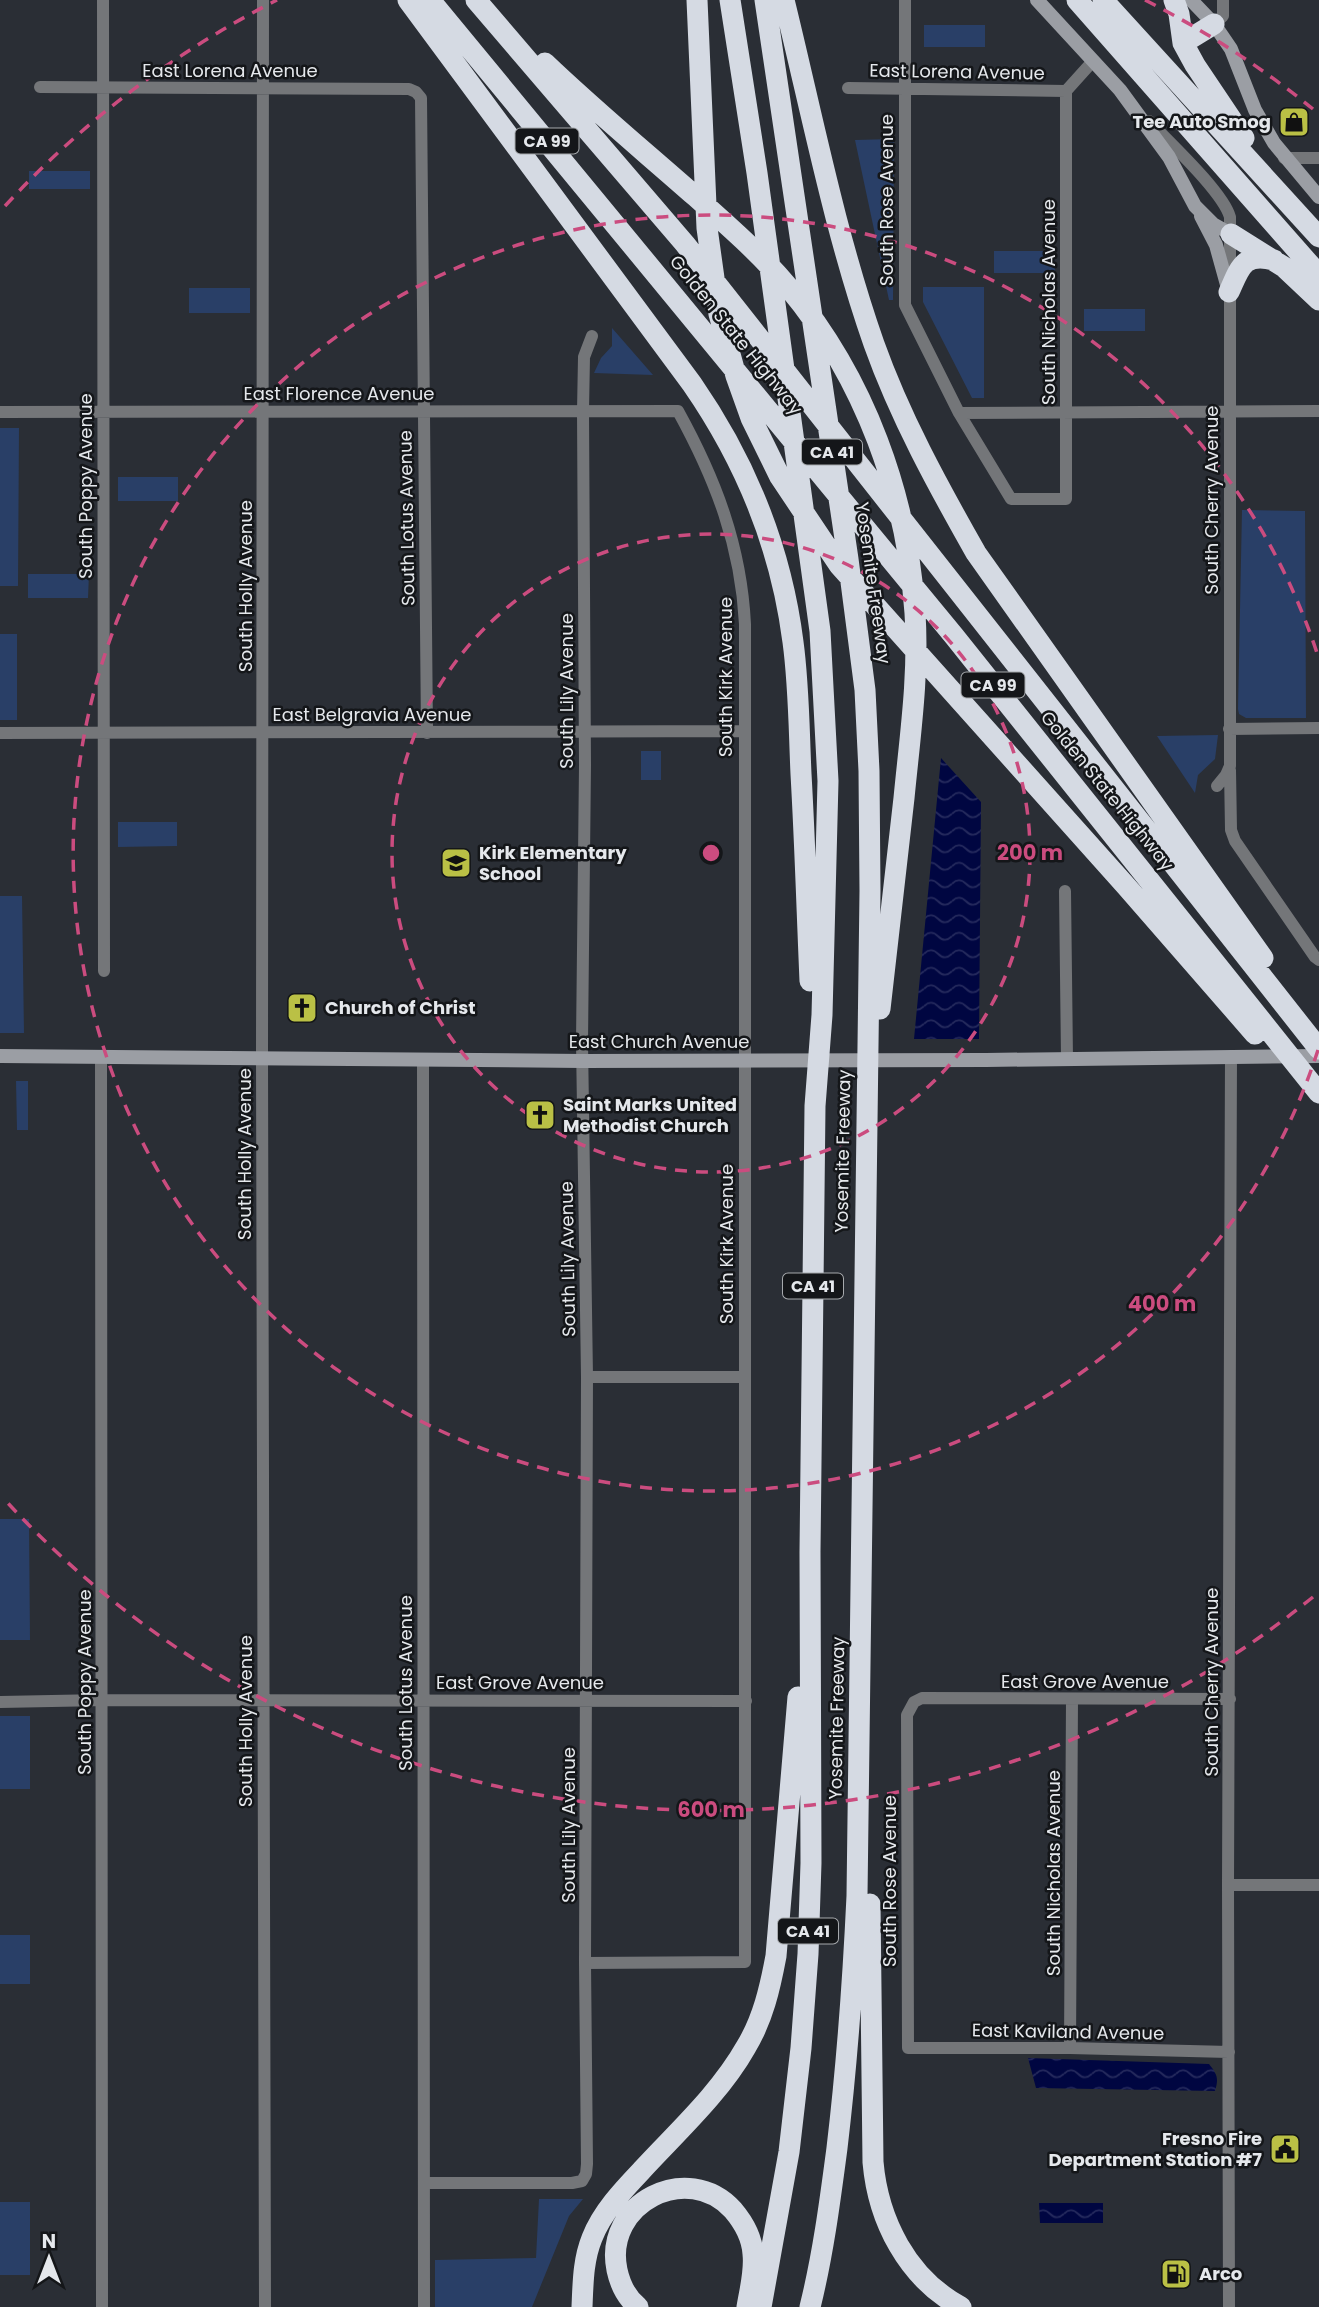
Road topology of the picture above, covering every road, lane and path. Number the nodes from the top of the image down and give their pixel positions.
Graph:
1 (103, 0) edge
2 (262, 0) edge
3 (408, 0) edge
4 (430, 0) edge
5 (478, 0) edge
6 (697, 0) edge
7 (730, 0) edge
8 (765, 0) edge
9 (784, 0) edge
10 (905, 0) edge
11 (1037, 0) edge
12 (1077, 0) edge
13 (1103, 0) edge
14 (1223, 0) edge
15 (1177, 1) edge
16 (1214, 24) junction
17 (1184, 43) junction
18 (1093, 61) junction
19 (40, 87) dead end
20 (104, 88) junction
21 (848, 88) dead end
22 (263, 89) junction
23 (904, 89) junction
24 (1120, 90) junction
25 (1066, 91) junction
26 (419, 95) joint
27 (1284, 158) junction
28 (1319, 158) edge
29 (1319, 197) edge
30 (1195, 206) junction
31 (1296, 211) junction
32 (1231, 234) junction
33 (1319, 237) edge
34 (1274, 260) junction
35 (1319, 275) edge
36 (1229, 292) junction
37 (1319, 300) edge
38 (592, 336) dead end
39 (0, 411) edge
40 (102, 411) junction
41 (263, 411) junction
42 (424, 411) junction
43 (583, 411) junction
44 (678, 411) joint
45 (1229, 411) junction
46 (1319, 411) edge
47 (959, 412) junction
48 (1066, 412) junction
49 (1011, 499) joint
50 (1319, 728) edge
51 (1229, 729) junction
52 (744, 731) junction
53 (584, 732) junction
54 (0, 733) edge
55 (105, 733) junction
56 (263, 733) junction
57 (427, 733) junction
58 (1230, 766) junction
59 (1217, 786) dead end
60 (1065, 891) dead end
61 (1319, 960) edge
62 (104, 971) dead end
63 (874, 1012) junction
64 (816, 1014) junction
65 (1319, 1032) edge
66 (1319, 1049) edge
67 (0, 1056) edge
68 (101, 1056) junction
69 (1232, 1056) junction
70 (1319, 1056) edge
71 (262, 1058) junction
72 (423, 1059) junction
73 (1067, 1059) junction
74 (583, 1061) junction
75 (744, 1061) junction
76 (1319, 1093) edge
77 (1319, 1105) edge
78 (587, 1377) junction
79 (745, 1377) junction
80 (810, 1552) junction
81 (862, 1627) junction
82 (1072, 1699) junction
83 (1230, 1699) junction
84 (103, 1700) junction
85 (264, 1700) junction
86 (424, 1700) junction
87 (587, 1700) junction
88 (746, 1701) junction
89 (0, 1702) edge
90 (907, 1715) joint
91 (1228, 1885) junction
92 (1319, 1885) edge
93 (585, 1963) junction
94 (908, 2048) joint
95 (1070, 2048) junction
96 (1229, 2052) junction
97 (424, 2183) junction
98 (102, 2307) edge
99 (265, 2307) edge
100 (424, 2307) edge
101 (582, 2307) edge
102 (638, 2307) edge
103 (747, 2307) edge
104 (761, 2307) edge
105 (810, 2307) edge
106 (961, 2307) edge
107 (1229, 2307) edge

1 - 20 street, South Poppy Avenue
2 - 22 street, South Holly Avenue
3 - 64 highway
4 - 76 highway, Golden State Highway / CA 99
5 - 63 highway
5 - 66 highway, Golden State Highway / CA 99
6 - 77 highway
7 - 64 highway, CA 41
8 - 63 highway, Yosemite Freeway / CA 41
9 - 65 highway
10 - 23 street, South Rose Avenue
11 - 18 street
12 - 35 highway
13 - 31 highway
14 - 16 street
15 - 16 street
15 - 17 highway
16 - 17 highway
16 - 27 street
17 - 31 highway
18 - 24 street
18 - 25 street
19 - 20 street, East Lorena Avenue
20 - 22 street, East Lorena Avenue
20 - 40 street, South Poppy Avenue
21 - 23 street, East Lorena Avenue
22 - 26 street, East Lorena Avenue
22 - 41 street, South Holly Avenue
23 - 25 street, East Lorena Avenue
23 - 47 street, South Rose Avenue
24 - 30 street
24 - 32 street, South Cherry Avenue
25 - 48 street, South Nicholas Avenue
26 - 42 street, South Lotus Avenue
27 - 28 street
27 - 29 street
30 - 32 street
30 - 36 street
31 - 33 highway
32 - 34 highway
32 - 36 street, South Cherry Avenue
34 - 36 highway
34 - 37 highway
36 - 45 street, South Cherry Avenue
38 - 43 street, South Lily Avenue
39 - 40 street, East Florence Avenue
40 - 41 street, East Florence Avenue
40 - 55 street, South Poppy Avenue
41 - 42 street, East Florence Avenue
41 - 56 street, South Holly Avenue
42 - 43 street, East Florence Avenue
42 - 57 street, South Lotus Avenue
43 - 44 street, East Florence Avenue
43 - 53 street, South Lily Avenue
44 - 52 street, South Kirk Avenue
45 - 46 street
45 - 48 street
45 - 51 street, South Cherry Avenue
47 - 48 street
47 - 49 street, South Rose Avenue
48 - 49 street, South Nicholas Avenue
50 - 51 street
51 - 58 street, South Cherry Avenue
52 - 53 street, East Belgravia Avenue
52 - 75 street, South Kirk Avenue
53 - 57 street, East Belgravia Avenue
53 - 74 street, South Lily Avenue
54 - 55 street, East Belgravia Avenue
55 - 56 street, East Belgravia Avenue
55 - 62 street, South Poppy Avenue
56 - 57 street, East Belgravia Avenue
56 - 71 street, South Holly Avenue
58 - 59 street
58 - 61 street, South Cherry Avenue
60 - 73 street
63 - 81 highway, Yosemite Freeway / CA 41
64 - 80 highway, Yosemite Freeway / CA 41
67 - 68 street, East Church Avenue
68 - 71 street, East Church Avenue
68 - 84 street, South Poppy Avenue
69 - 70 street, East Church Avenue
69 - 73 street, East Church Avenue
69 - 83 street, South Cherry Avenue
71 - 72 street, East Church Avenue
71 - 85 street, South Holly Avenue
72 - 74 street, East Church Avenue
72 - 86 street, South Lotus Avenue
73 - 75 street, East Church Avenue
74 - 75 street, East Church Avenue
74 - 78 street, South Lily Avenue
75 - 79 street, South Kirk Avenue
78 - 79 street
78 - 87 street, South Lily Avenue
79 - 88 street, South Kirk Avenue
80 - 101 highway
80 - 104 highway, Yosemite Freeway / CA 41
81 - 105 highway, Yosemite Freeway / CA 41
81 - 106 highway
82 - 83 street, East Grove Avenue
82 - 90 street, East Grove Avenue
82 - 95 street, South Nicholas Avenue
83 - 91 street, South Cherry Avenue
84 - 85 street, East Grove Avenue
84 - 89 street, East Grove Avenue
84 - 98 street, South Poppy Avenue
85 - 86 street, East Grove Avenue
85 - 99 street, South Holly Avenue
86 - 87 street, East Grove Avenue
86 - 97 street, South Lotus Avenue
87 - 88 street, East Grove Avenue
87 - 93 street, South Lily Avenue
88 - 93 street, South Kirk Avenue
90 - 94 street, South Rose Avenue
91 - 92 street
91 - 96 street, South Cherry Avenue
93 - 97 street, South Lily Avenue
94 - 95 street, East Kaviland Avenue
95 - 96 street, East Kaviland Avenue
96 - 107 street, South Cherry Avenue
97 - 100 street, South Lotus Avenue
102 - 103 highway

